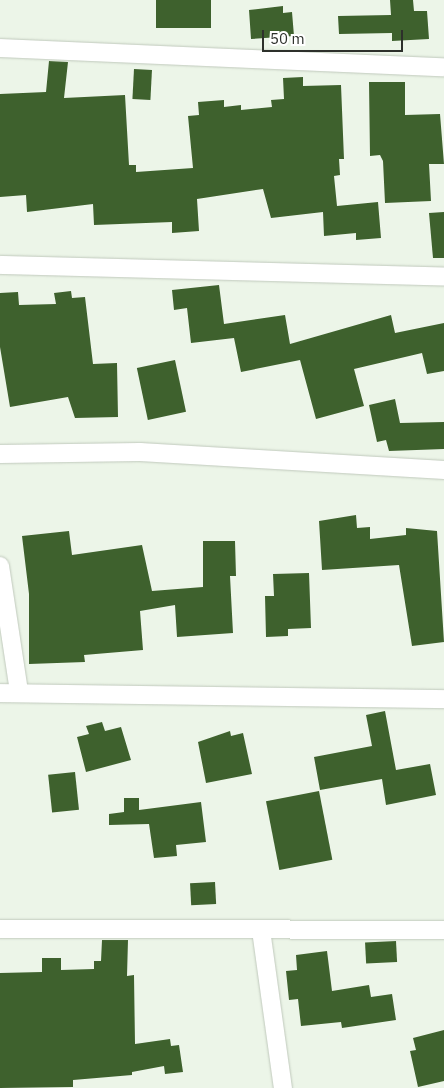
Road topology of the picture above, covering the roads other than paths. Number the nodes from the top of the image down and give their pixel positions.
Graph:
1 (0, 48) edge
2 (444, 67) edge
3 (0, 265) edge
4 (444, 277) edge
5 (0, 454) edge
6 (444, 470) edge
7 (0, 566) edge
8 (18, 691) junction
9 (0, 693) edge
10 (444, 699) edge
11 (0, 929) edge
12 (261, 930) junction
13 (444, 930) edge
14 (283, 1088) edge

1 - 2 street
3 - 4 street
5 - 6 street
7 - 8 street
8 - 9 street
8 - 10 street
11 - 12 street
12 - 13 street
12 - 14 street

